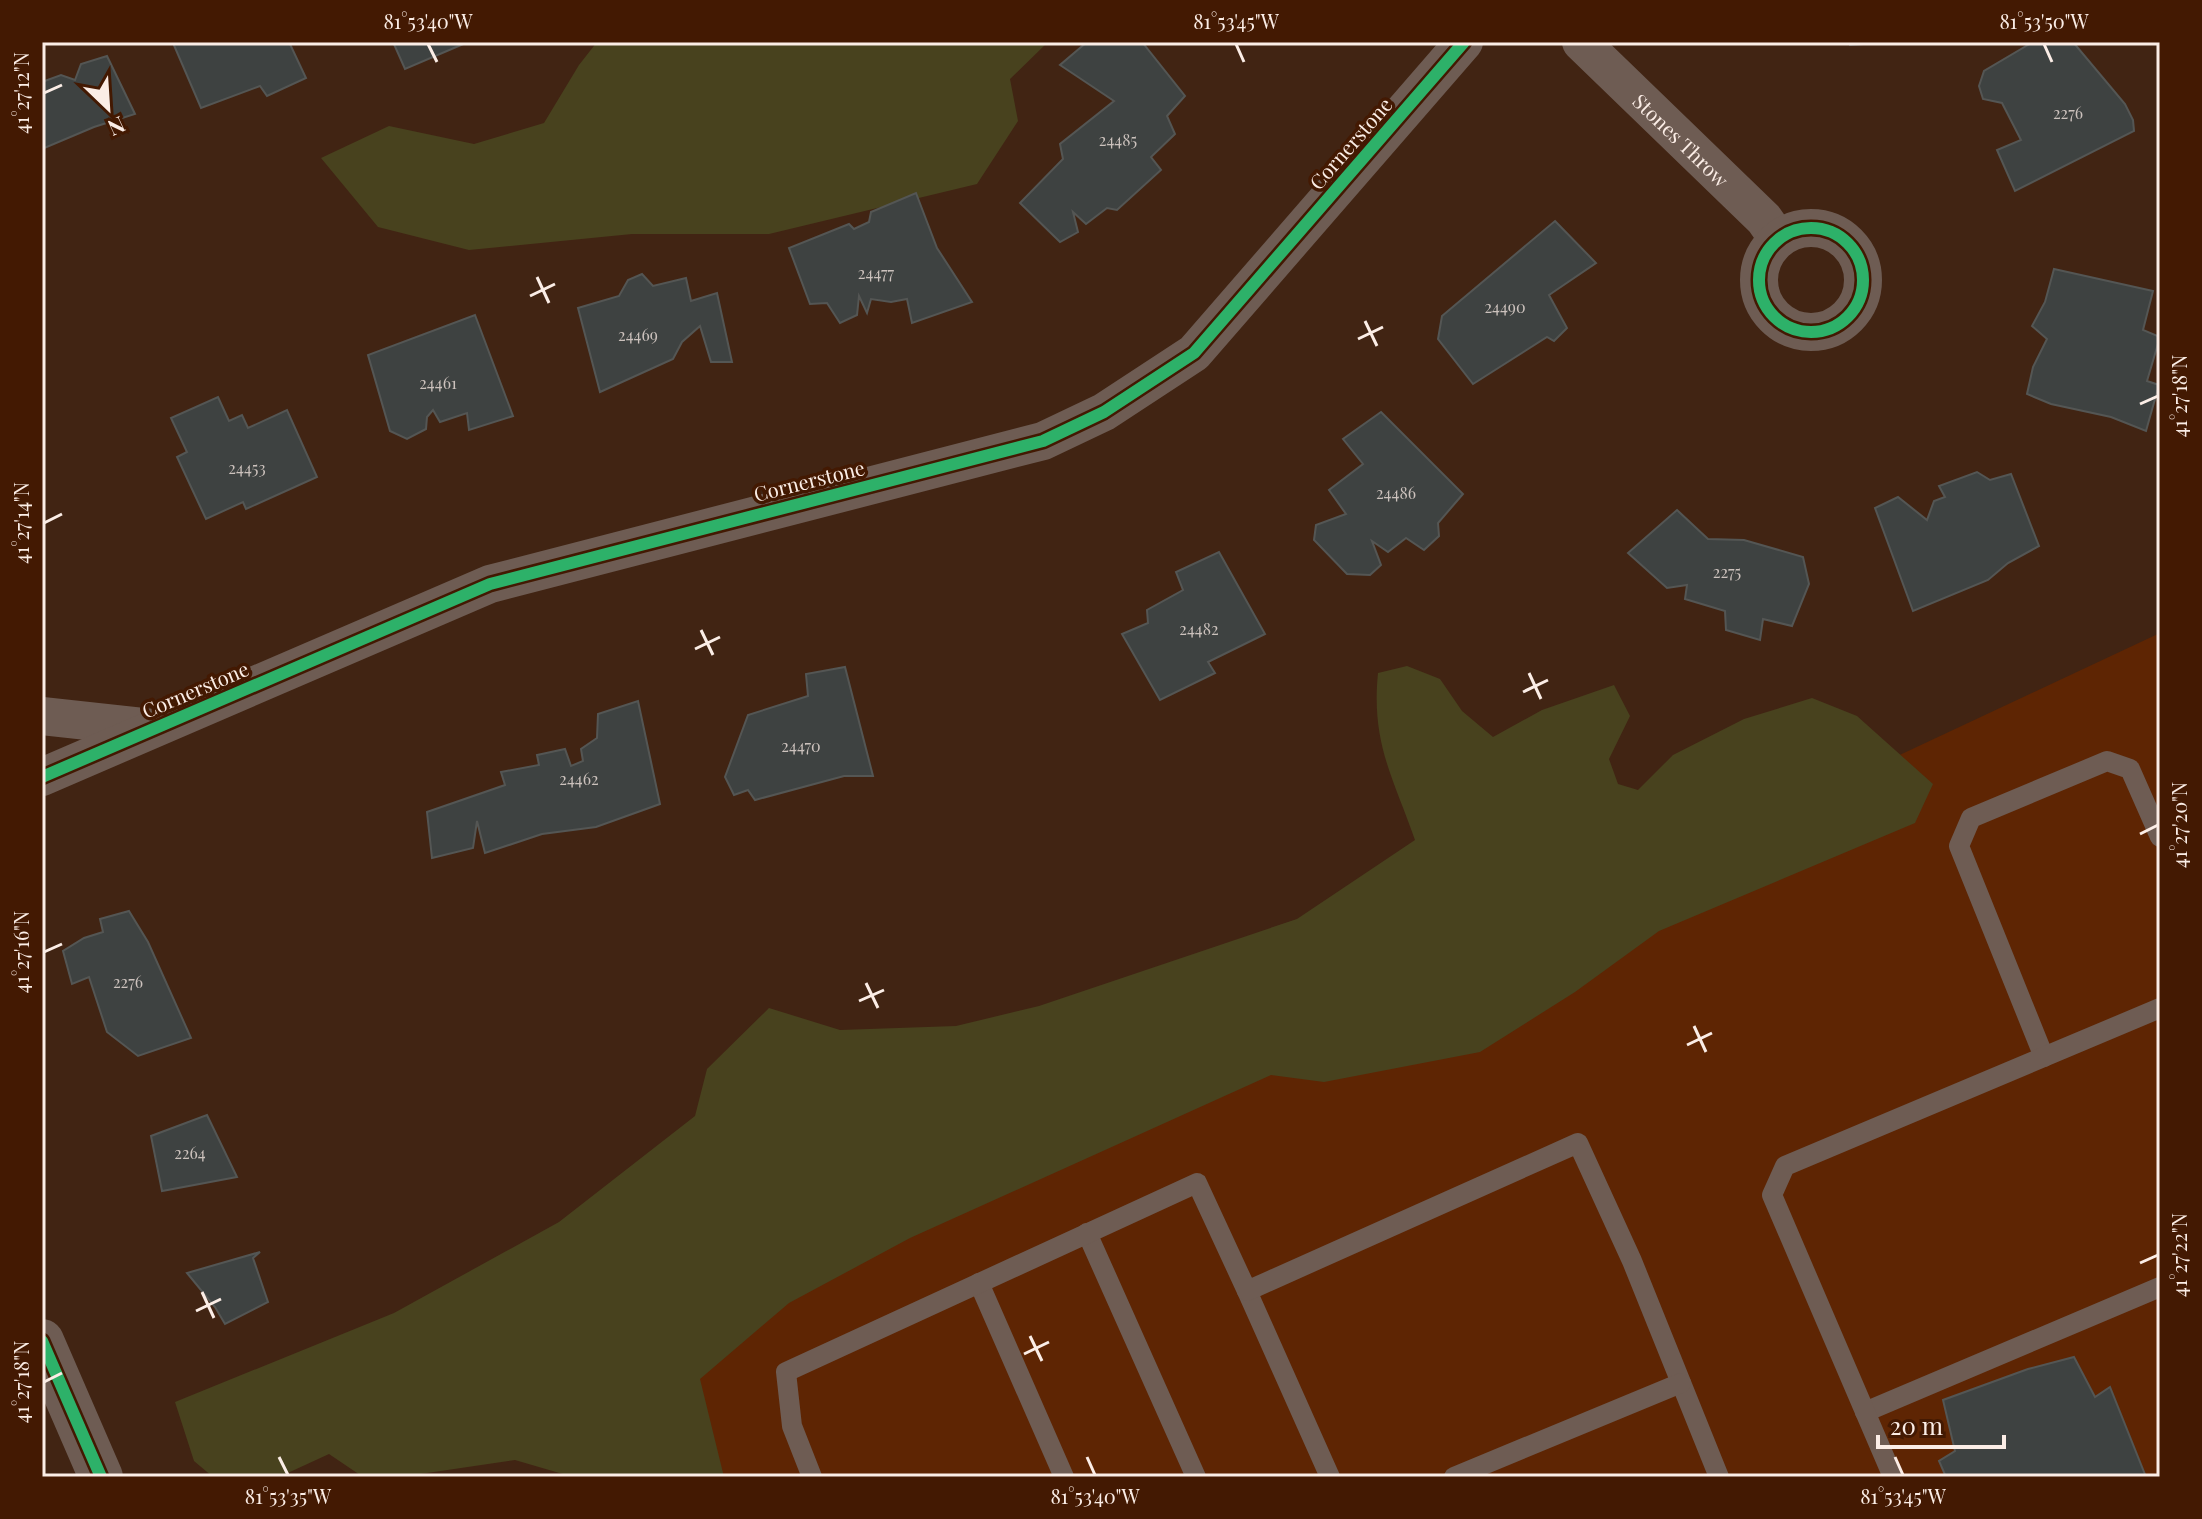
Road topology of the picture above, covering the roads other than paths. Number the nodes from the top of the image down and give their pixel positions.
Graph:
1 (1464, 42) edge
2 (1581, 42) edge
3 (1778, 239) dead end
4 (42, 716) edge
5 (155, 728) junction
6 (42, 777) edge
7 (2160, 837) edge
8 (2160, 1008) edge
9 (2044, 1057) junction
10 (1087, 1233) junction
11 (979, 1283) junction
12 (2160, 1287) edge
13 (1247, 1291) junction
14 (42, 1341) edge
15 (1681, 1383) junction
16 (1865, 1412) junction
17 (101, 1477) edge
18 (812, 1477) edge
19 (1064, 1477) edge
20 (1196, 1477) edge
21 (1330, 1477) edge
22 (1454, 1477) edge
23 (1719, 1477) edge
24 (1893, 1477) edge

1 - 5 street, Cornerstone
2 - 3 street, Stones Throw
4 - 5 street, Cornerstone
5 - 6 street, Cornerstone
7 - 9 lane
8 - 9 lane
9 - 16 lane
10 - 11 lane
10 - 13 lane
10 - 20 lane
11 - 18 lane
11 - 19 lane
12 - 16 lane
13 - 15 lane
13 - 21 lane
14 - 17 street
15 - 22 lane
15 - 23 lane
16 - 24 lane

